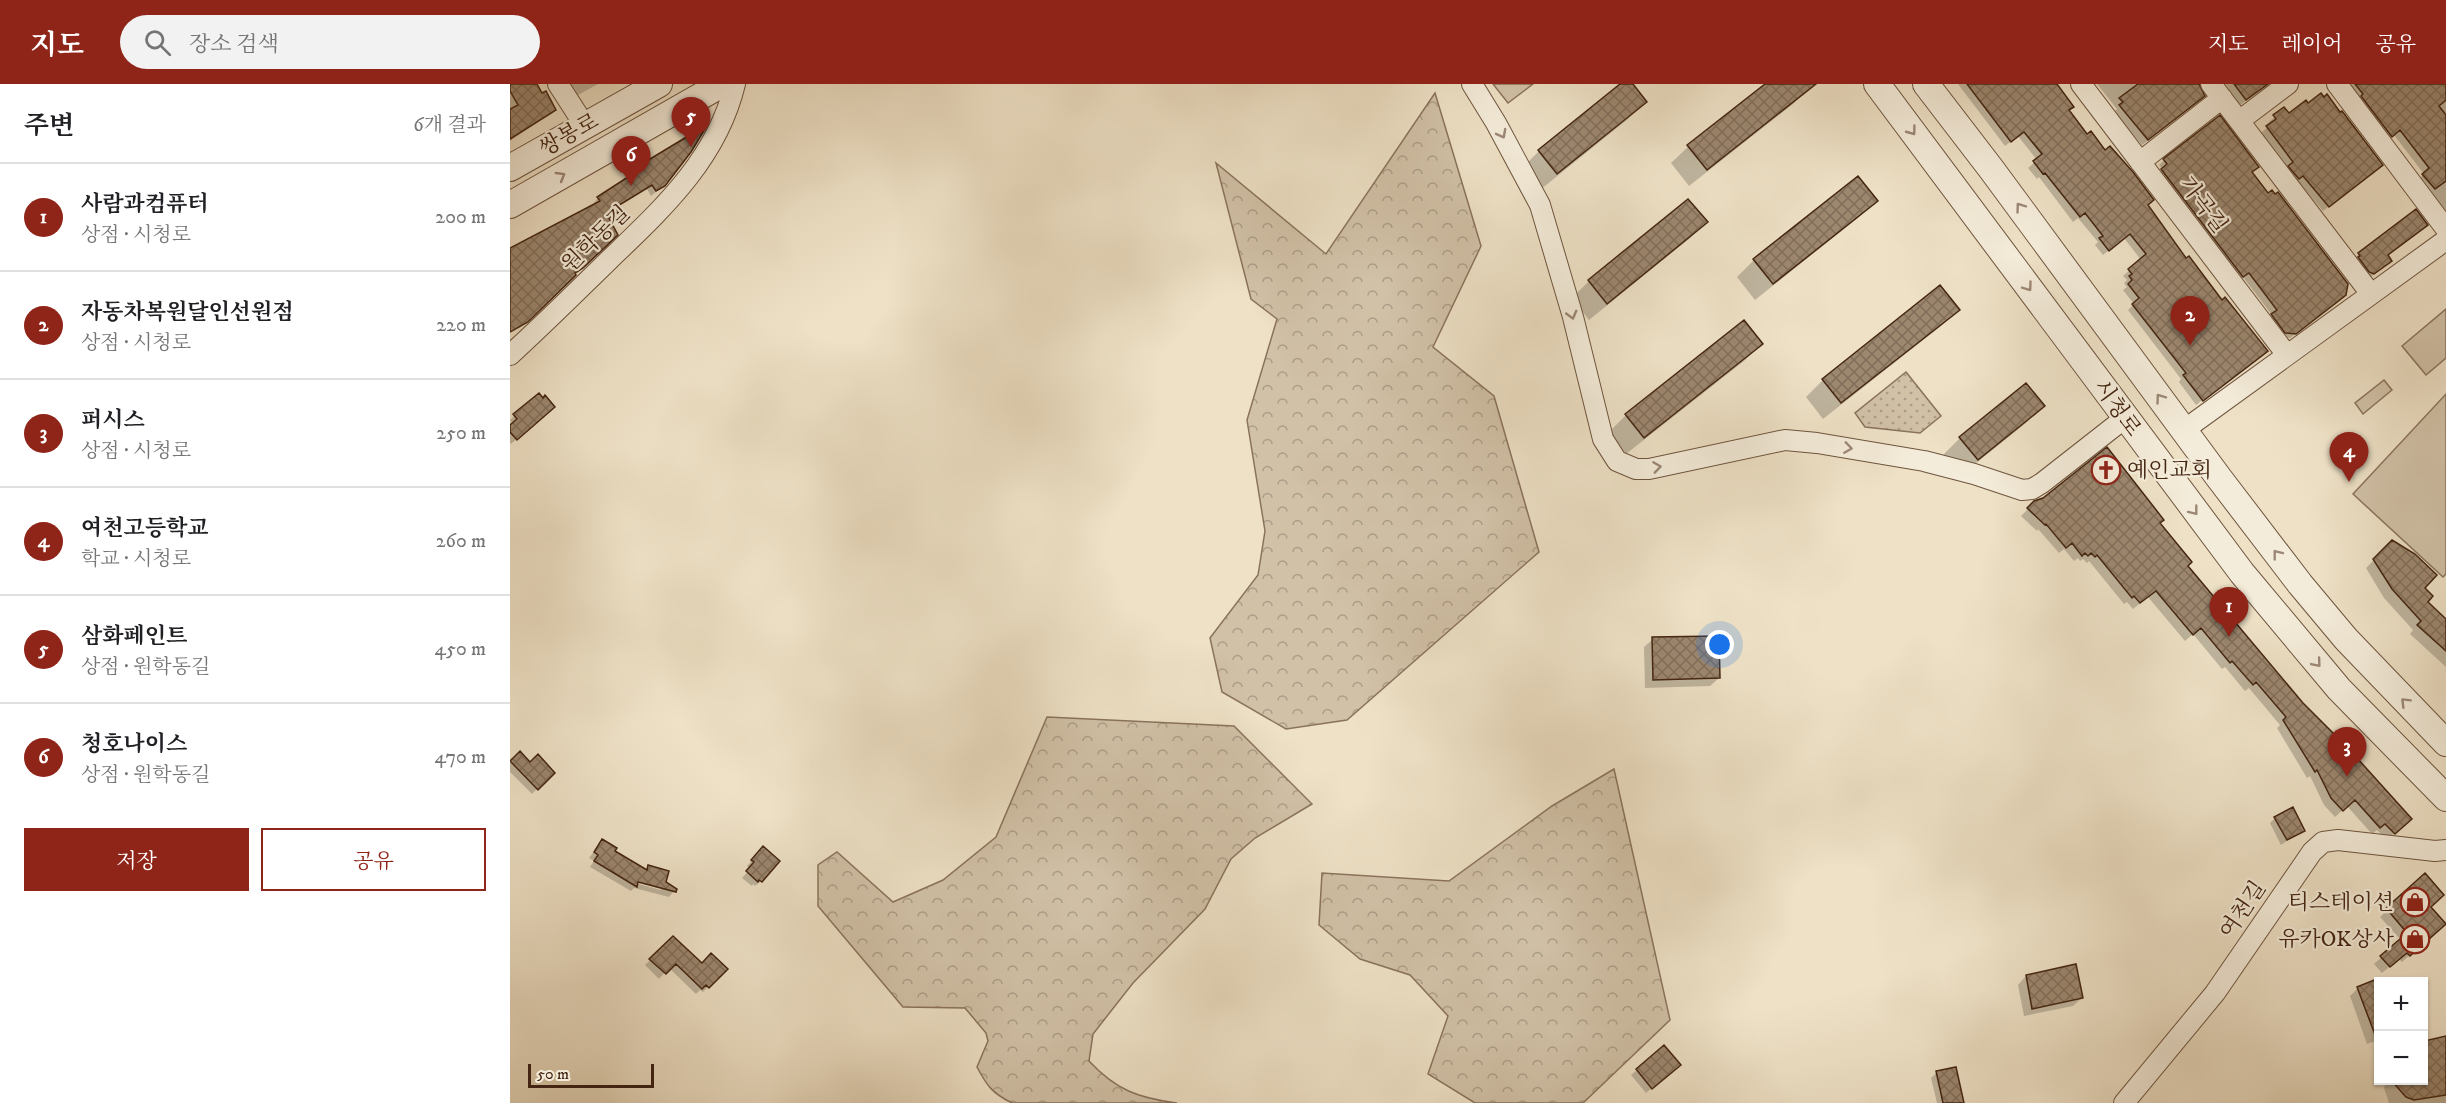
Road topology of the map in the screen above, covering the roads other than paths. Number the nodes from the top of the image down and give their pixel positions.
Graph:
1 (558, 84) edge
2 (659, 84) edge
3 (722, 84) edge
4 (735, 84) edge
5 (1473, 84) edge
6 (1877, 84) edge
7 (1926, 84) edge
8 (2081, 84) edge
9 (2288, 84) edge
10 (2337, 84) edge
11 (2216, 91) edge
12 (2239, 121) junction
13 (585, 126) junction
14 (2140, 162) junction
15 (510, 168) edge
16 (1992, 170) junction
17 (1961, 196) junction
18 (510, 205) edge
19 (2446, 229) edge
20 (2446, 240) edge
21 (2371, 294) junction
22 (510, 355) edge
23 (2287, 355) junction
24 (2125, 418) junction
25 (2184, 430) junction
26 (2446, 743) edge
27 (2446, 798) edge
28 (2446, 850) edge
29 (2124, 1103) edge

1 - 13 street
2 - 13 street, 쌍봉로
18 -> 3 street, 쌍봉로
4 - 22 street, 원학동길
5 -> 24 street
6 -> 17 street, 시청로
7 - 16 street, 시청로
8 - 14 street, 가곡길
9 - 12 street
10 - 19 street
11 - 12 street
11 - 14 street
12 - 21 street
13 - 15 street, 쌍봉로
14 - 23 street, 가곡길
16 - 17 street
25 -> 16 street, 시청로
17 -> 24 street, 시청로
20 - 21 street
21 - 23 street
23 - 25 street
24 -> 27 street, 시청로
26 -> 25 street, 시청로
28 - 29 street, 여천길

